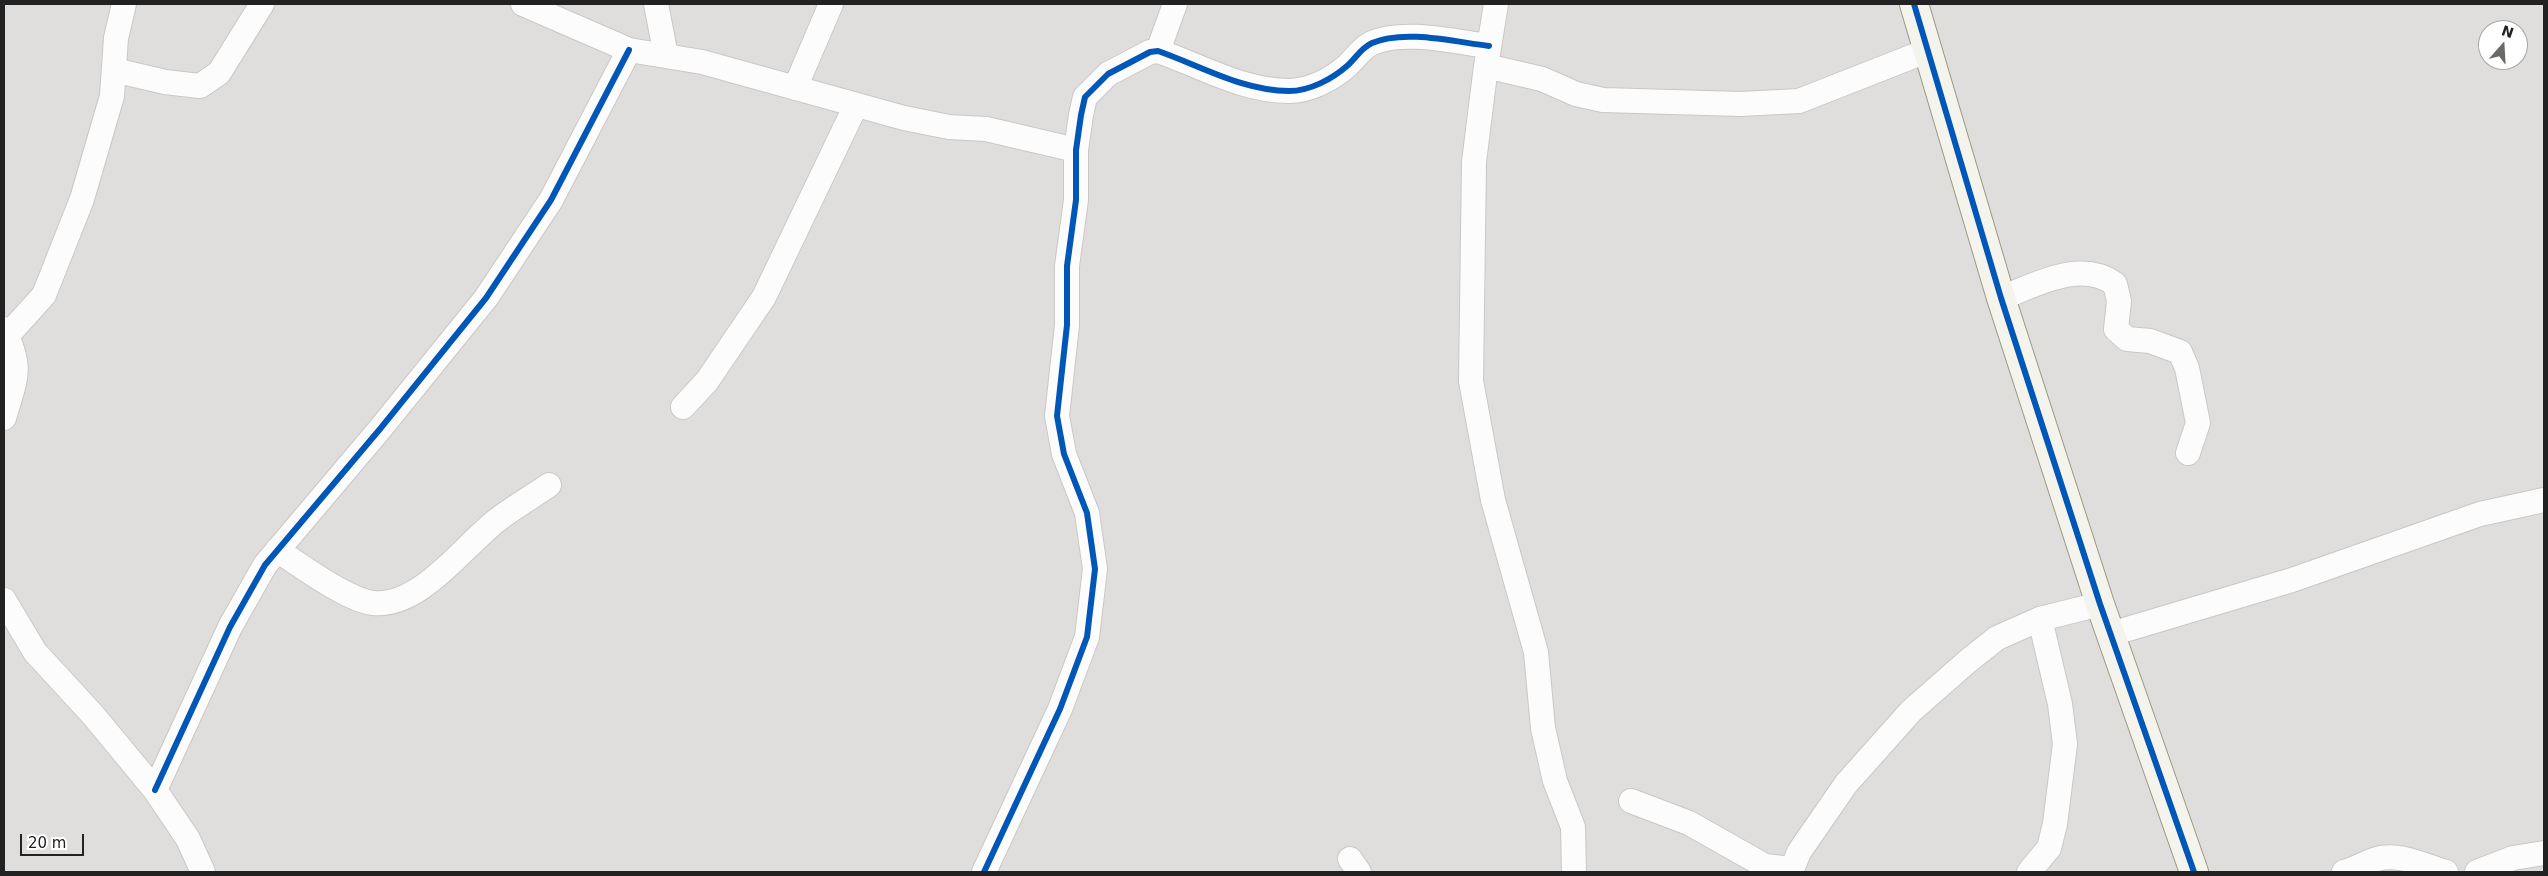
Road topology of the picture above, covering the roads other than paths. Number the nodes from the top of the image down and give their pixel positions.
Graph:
1 (124, 4) edge
2 (262, 4) edge
3 (523, 4) edge
4 (656, 4) edge
5 (831, 4) edge
6 (1175, 4) edge
7 (1496, 4) edge
8 (1914, 4) edge
9 (628, 50) junction
10 (1929, 50) junction
11 (1158, 51) junction
12 (666, 56) junction
13 (1487, 56) junction
14 (114, 70) junction
15 (795, 88) junction
16 (856, 105) junction
17 (1076, 150) junction
18 (2000, 298) junction
19 (6, 332) edge
20 (683, 407) dead end
21 (4, 418) edge
22 (2188, 452) dead end
23 (549, 485) dead end
24 (2544, 500) edge
25 (277, 550) junction
26 (4, 600) edge
27 (2100, 604) junction
28 (2040, 619) junction
29 (2111, 634) junction
30 (155, 790) junction
31 (1631, 801) dead end
32 (2544, 852) edge
33 (1791, 870) edge
34 (203, 872) edge
35 (984, 872) edge
36 (1574, 872) edge
37 (2030, 872) edge
38 (2194, 872) edge
39 (2344, 872) edge
40 (2446, 872) edge
41 (2477, 872) edge

1 - 14 street
2 - 14 street
3 - 9 street
4 - 12 street
5 - 15 street
6 - 11 street
7 - 13 street
8 - 10 street
9 - 12 street
9 - 25 street
10 - 13 street
10 - 18 street
11 - 13 street
11 - 17 street
12 - 15 street
13 - 36 street
14 - 19 street
15 - 16 street
16 - 17 street
16 - 20 street
17 - 35 street
18 - 22 street
18 - 27 street
19 - 21 street
23 - 25 street
24 - 29 street
25 - 30 street
26 - 30 street
27 - 28 street
27 - 29 street
28 - 33 street
28 - 37 street
29 - 38 street
30 - 34 street
31 - 33 street
32 - 41 street
39 - 40 street

